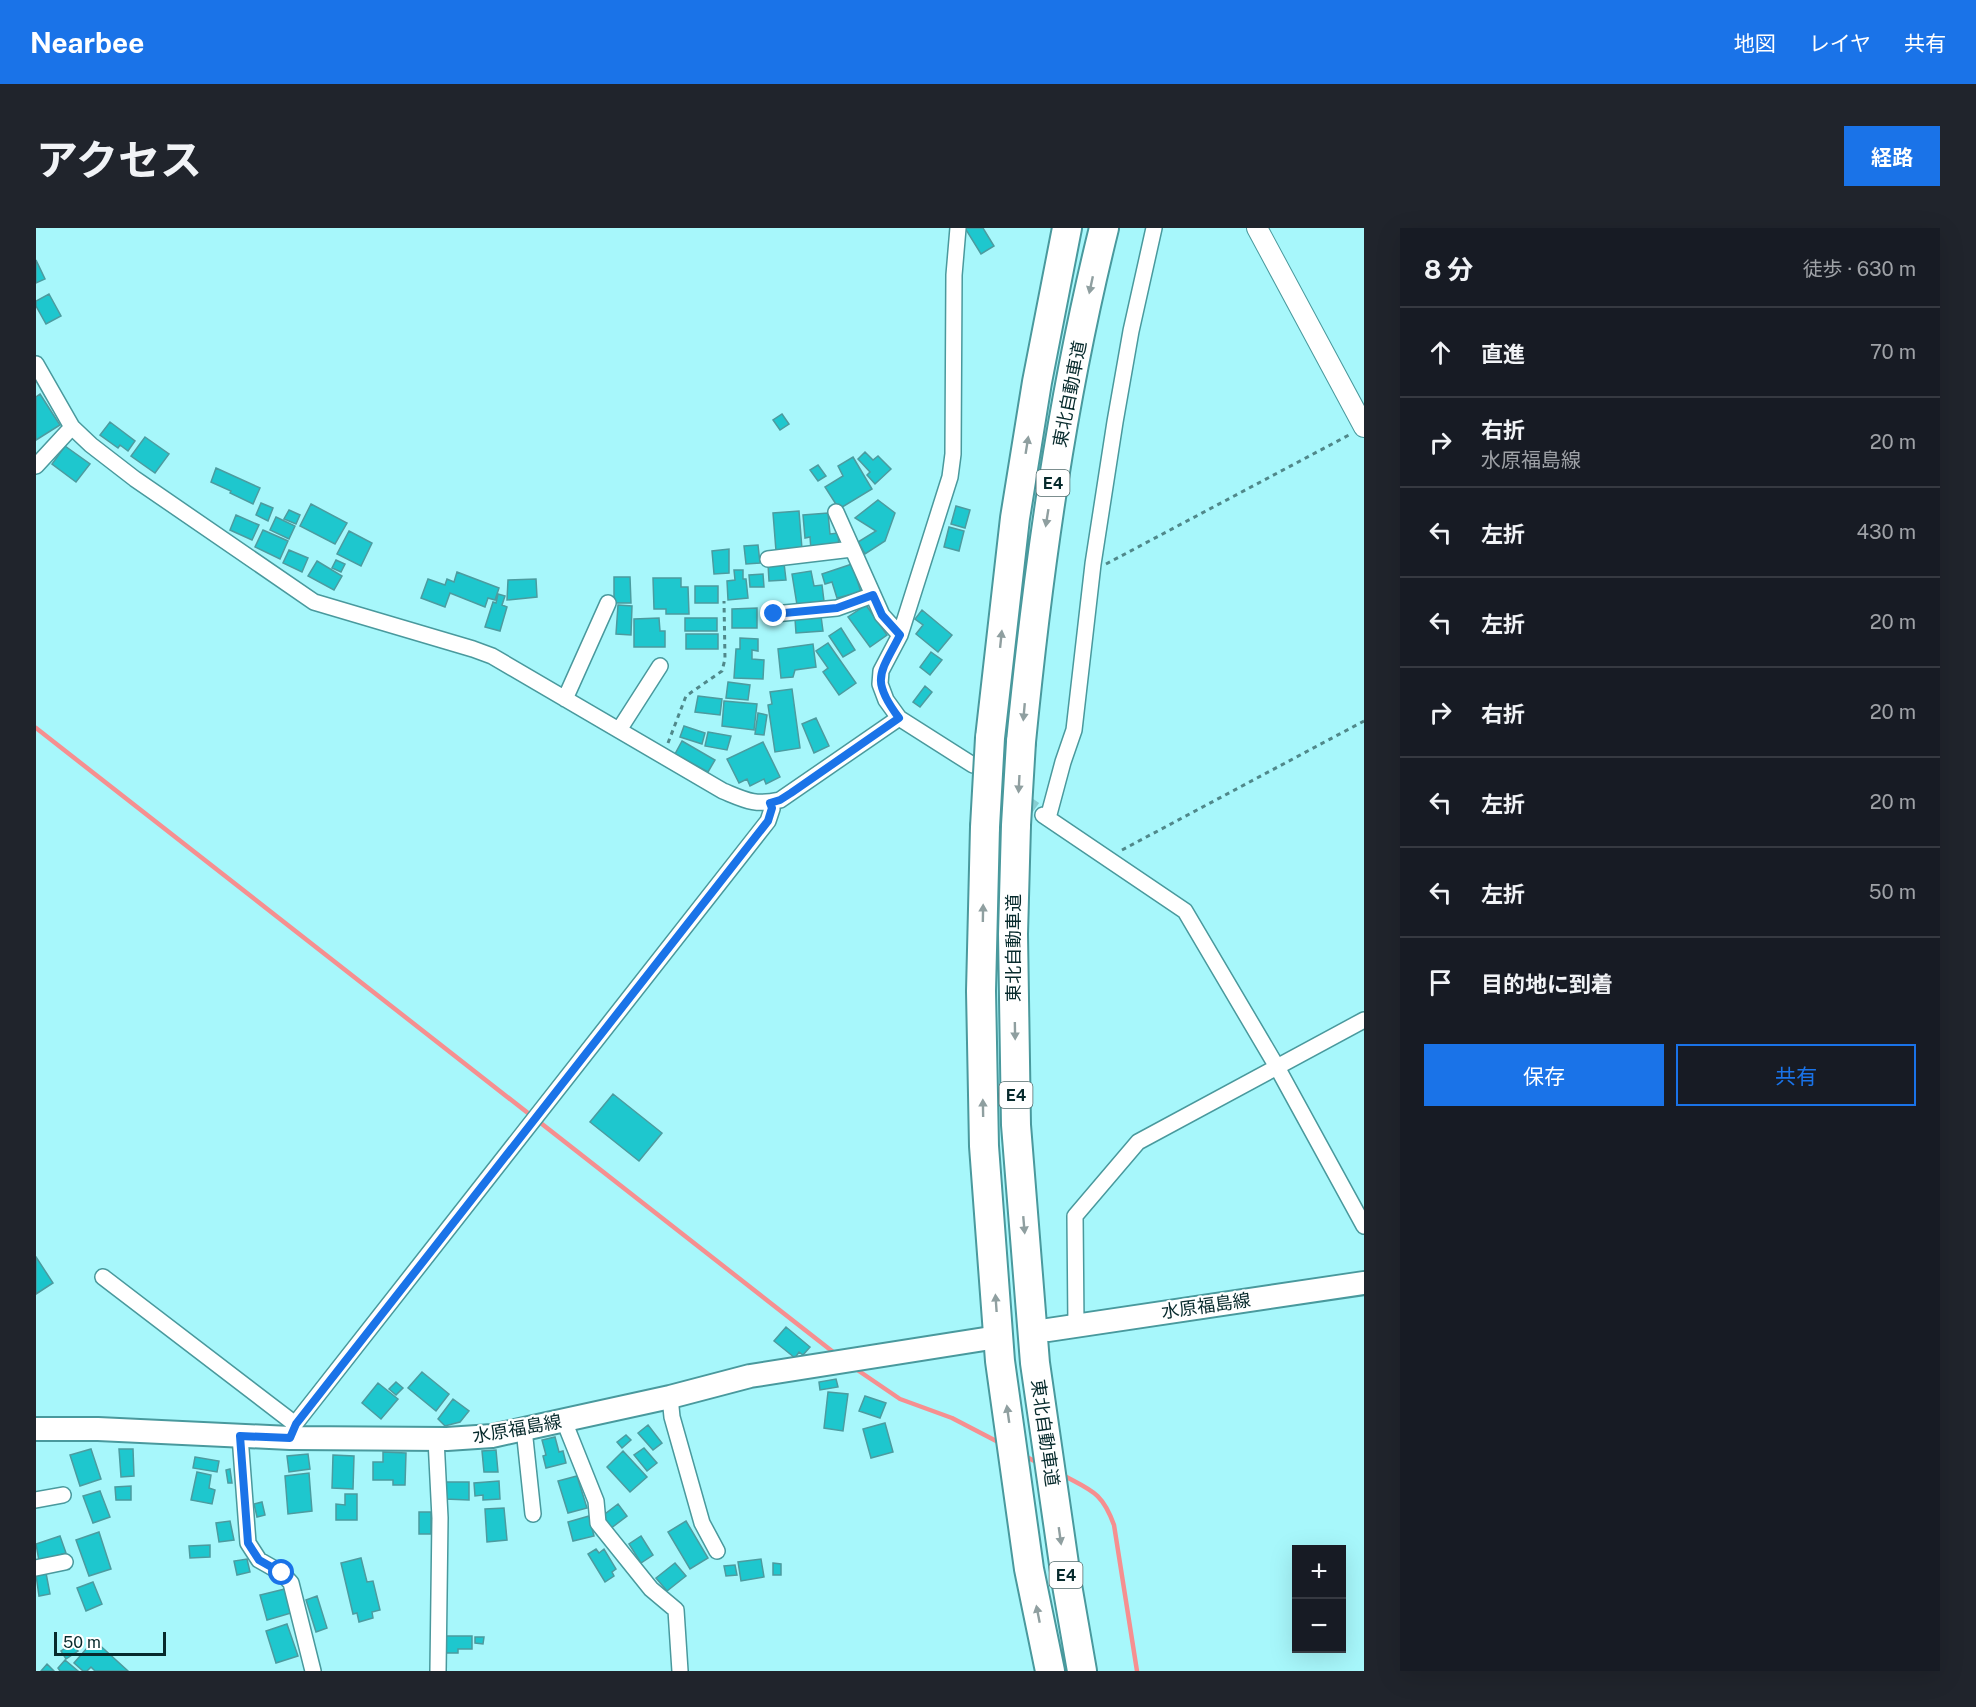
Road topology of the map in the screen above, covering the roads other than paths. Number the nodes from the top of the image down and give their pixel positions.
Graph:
1 (958, 228) edge
2 (1067, 228) edge
3 (1104, 228) edge
4 (1154, 228) edge
5 (1257, 228) edge
6 (36, 364) edge
7 (72, 427) junction
8 (1364, 427) edge
9 (36, 466) edge
10 (836, 512) dead end
11 (852, 549) junction
12 (768, 559) dead end
13 (873, 595) junction
14 (608, 603) dead end
15 (774, 614) dead end
16 (900, 635) junction
17 (660, 666) dead end
18 (566, 699) junction
19 (899, 718) junction
20 (619, 730) junction
21 (973, 765) tunnel mouth
22 (770, 803) junction
23 (1364, 1020) edge
24 (1277, 1067) junction
25 (1364, 1226) edge
26 (103, 1277) dead end
27 (1364, 1283) edge
28 (1076, 1326) junction
29 (1047, 1330) dead end
30 (996, 1350) junction
31 (670, 1397) junction
32 (564, 1421) junction
33 (36, 1429) edge
34 (524, 1429) junction
35 (293, 1431) junction
36 (240, 1436) junction
37 (436, 1439) junction
38 (63, 1495) dead end
39 (36, 1500) edge
40 (533, 1514) dead end
41 (717, 1551) dead end
42 (65, 1562) dead end
43 (36, 1568) edge
44 (312, 1671) edge
45 (438, 1671) edge
46 (680, 1671) edge
47 (1050, 1671) edge
48 (1082, 1671) edge

1 - 16 street
30 -> 2 highway, 東北自動車道 / E4, bridge
3 -> 48 highway, 東北自動車道 / E4, bridge
4 - 24 street
5 - 8 street
6 - 7 street
7 - 9 street
7 - 18 street
10 - 11 street
11 - 12 street
11 - 13 street
13 - 15 street
13 - 16 street
14 - 18 street
16 - 19 street
17 - 20 street
18 - 20 street
19 - 21 street
19 - 22 street
20 - 22 street
22 - 35 street
23 - 24 street
24 - 25 street
24 - 28 street
26 - 35 street
27 - 28 main road, 水原福島線
28 - 29 main road, 水原福島線
30 - 31 main road, 水原福島線
47 -> 30 highway, 東北自動車道 / E4
31 - 32 main road, 水原福島線
31 - 41 street
32 - 34 main road, 水原福島線
32 - 46 street
33 - 36 main road, 水原福島線
34 - 37 main road, 水原福島線
34 - 40 street
35 - 36 main road, 水原福島線
35 - 37 main road, 水原福島線
36 - 44 street
37 - 45 street
38 - 39 street
42 - 43 street

